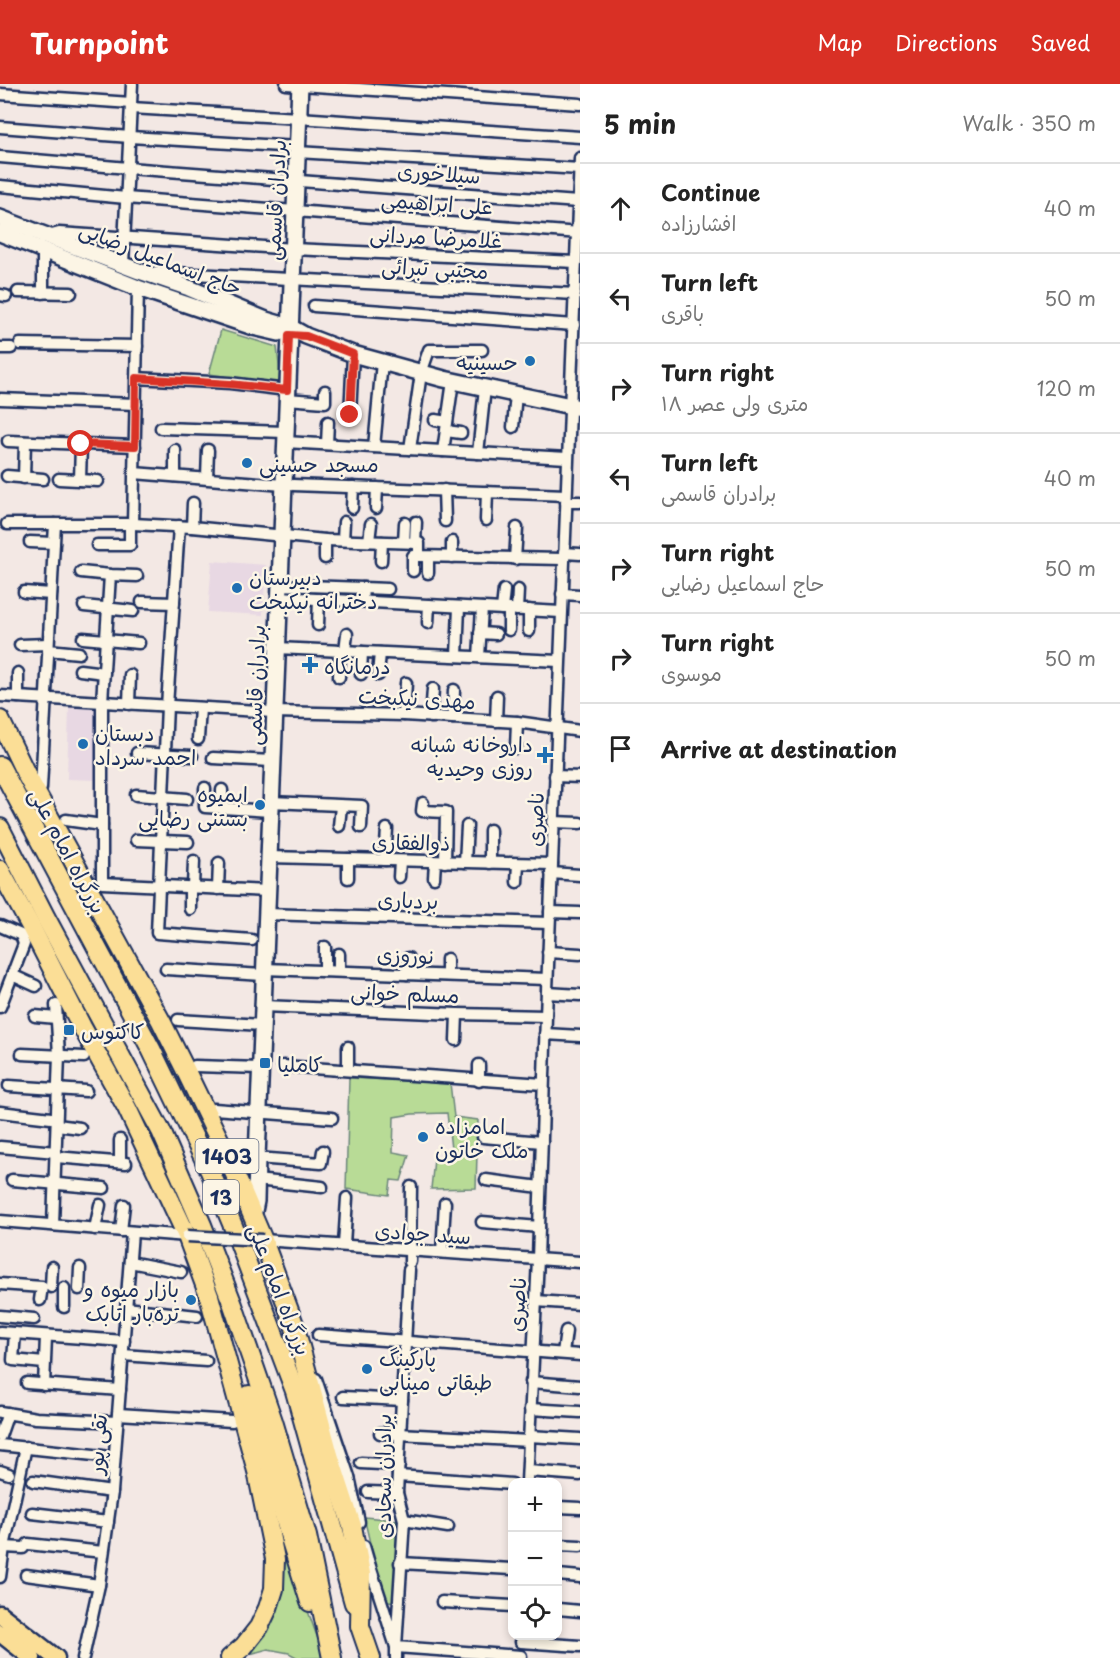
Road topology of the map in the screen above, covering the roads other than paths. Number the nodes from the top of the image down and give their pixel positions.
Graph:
1 (132, 84) edge
2 (296, 84) edge
3 (0, 94) edge
4 (580, 104) edge
5 (131, 106) junction
6 (299, 118) junction
7 (0, 127) edge
8 (580, 136) edge
9 (130, 137) junction
10 (298, 149) junction
11 (0, 157) edge
12 (580, 158) edge
13 (128, 168) junction
14 (580, 169) edge
15 (296, 180) junction
16 (0, 186) edge
17 (126, 198) junction
18 (578, 202) junction
19 (295, 211) junction
20 (0, 218) edge
21 (0, 233) edge
22 (579, 233) edge
23 (124, 236) junction
24 (45, 243) junction
25 (293, 249) junction
26 (576, 262) junction
27 (123, 264) junction
28 (139, 271) junction
29 (292, 279) junction
30 (138, 288) junction
31 (18, 292) dead end
32 (43, 293) junction
33 (71, 293) dead end
34 (575, 294) junction
35 (314, 306) dead end
36 (574, 324) junction
37 (289, 331) junction
38 (137, 346) junction
39 (10, 347) edge
40 (482, 350) dead end
41 (353, 354) junction
42 (382, 362) junction
43 (421, 373) junction
44 (136, 378) junction
45 (453, 381) junction
46 (484, 388) junction
47 (325, 391) dead end
48 (516, 394) junction
49 (287, 395) junction
50 (0, 399) edge
51 (136, 404) junction
52 (576, 407) edge
53 (350, 415) dead end
54 (435, 420) dead end
55 (328, 422) dead end
56 (447, 427) junction
57 (513, 427) dead end
58 (161, 428) dead end
59 (461, 433) dead end
60 (285, 437) junction
61 (3, 438) edge
62 (25, 442) junction
63 (81, 444) junction
64 (327, 444) junction
65 (135, 446) junction
66 (374, 447) junction
67 (410, 449) junction
68 (175, 450) dead end
69 (208, 450) dead end
70 (443, 451) junction
71 (478, 453) junction
72 (567, 458) junction
73 (134, 473) junction
74 (7, 476) dead end
75 (175, 476) junction
76 (24, 478) junction
77 (207, 478) junction
78 (43, 479) dead end
79 (59, 479) dead end
80 (80, 480) junction
81 (98, 481) dead end
82 (288, 485) junction
83 (353, 487) junction
84 (377, 488) junction
85 (444, 490) junction
86 (487, 492) junction
87 (566, 498) junction
88 (193, 502) dead end
89 (580, 502) edge
90 (352, 508) dead end
91 (376, 508) dead end
92 (486, 520) dead end
93 (445, 521) dead end
94 (345, 522) dead end
95 (410, 522) dead end
96 (7, 524) dead end
97 (55, 524) junction
98 (132, 524) junction
99 (371, 524) dead end
100 (179, 526) junction
101 (192, 527) junction
102 (517, 528) dead end
103 (281, 535) junction
104 (325, 540) junction
105 (369, 541) junction
106 (30, 542) dead end
107 (382, 542) junction
108 (452, 542) dead end
109 (54, 543) junction
110 (410, 543) junction
111 (346, 544) junction
112 (96, 545) dead end
113 (580, 554) edge
114 (423, 556) junction
115 (564, 556) junction
116 (453, 557) junction
117 (325, 558) dead end
118 (515, 559) junction
119 (381, 561) dead end
120 (413, 571) dead end
121 (81, 572) dead end
122 (428, 573) dead end
123 (110, 575) junction
124 (137, 576) dead end
125 (363, 588) junction
126 (388, 589) dead end
127 (504, 590) dead end
128 (518, 590) dead end
129 (279, 591) junction
130 (24, 592) dead end
131 (51, 594) junction
132 (562, 594) junction
133 (580, 595) edge
134 (319, 599) junction
135 (362, 601) junction
136 (142, 602) dead end
137 (174, 603) junction
138 (429, 605) junction
139 (84, 606) dead end
140 (459, 607) junction
141 (108, 608) junction
142 (482, 608) junction
143 (514, 609) junction
144 (134, 611) dead end
145 (561, 612) junction
146 (428, 622) dead end
147 (318, 626) dead end
148 (508, 630) dead end
149 (529, 631) dead end
150 (480, 633) junction
151 (346, 634) dead end
152 (496, 634) dead end
153 (82, 638) dead end
154 (106, 641) junction
155 (139, 643) dead end
156 (20, 645) dead end
157 (48, 647) junction
158 (277, 648) junction
159 (342, 651) junction
160 (362, 652) junction
161 (79, 653) dead end
162 (380, 653) junction
163 (457, 656) junction
164 (479, 657) junction
165 (560, 661) junction
166 (80, 670) dead end
167 (18, 673) dead end
168 (104, 673) junction
169 (361, 674) dead end
170 (129, 675) dead end
171 (378, 675) dead end
172 (339, 677) dead end
173 (406, 683) dead end
174 (433, 689) dead end
175 (454, 690) dead end
176 (0, 696) edge
177 (497, 696) dead end
178 (18, 697) junction
179 (45, 699) junction
180 (102, 702) junction
181 (129, 704) junction
182 (167, 706) junction
183 (200, 708) junction
184 (274, 712) junction
185 (404, 715) junction
186 (431, 717) junction
187 (453, 718) junction
188 (0, 720) edge
189 (496, 721) junction
190 (517, 722) junction
191 (558, 727) junction
192 (580, 731) edge
193 (198, 739) dead end
194 (516, 748) dead end
195 (137, 753) dead end
196 (165, 755) junction
197 (192, 756) dead end
198 (213, 758) dead end
199 (272, 761) junction
200 (0, 766) edge
201 (555, 776) junction
202 (580, 777) edge
203 (40, 788) dead end
204 (205, 788) dead end
205 (222, 790) dead end
206 (136, 795) dead end
207 (163, 797) junction
208 (187, 799) dead end
209 (423, 803) dead end
210 (341, 806) junction
211 (271, 807) junction
212 (222, 808) junction
213 (66, 820) dead end
214 (553, 822) junction
215 (580, 823) edge
216 (102, 825) junction
217 (339, 826) dead end
218 (466, 826) dead end
219 (361, 827) dead end
220 (0, 828) edge
221 (387, 829) dead end
222 (490, 830) dead end
223 (136, 840) dead end
224 (160, 840) junction
225 (188, 842) dead end
226 (354, 856) junction
227 (269, 858) junction
228 (386, 860) junction
229 (194, 861) dead end
230 (400, 861) junction
231 (440, 862) junction
232 (465, 862) junction
233 (219, 863) dead end
234 (490, 863) junction
235 (518, 864) junction
236 (551, 869) junction
237 (0, 870) edge
238 (580, 875) edge
239 (399, 877) dead end
240 (348, 878) dead end
241 (434, 878) dead end
242 (517, 882) dead end
243 (158, 885) junction
244 (191, 887) junction
245 (218, 889) junction
246 (267, 891) junction
247 (190, 909) dead end
248 (550, 912) junction
249 (580, 913) edge
250 (266, 914) junction
251 (549, 923) junction
252 (0, 926) edge
253 (252, 940) dead end
254 (325, 947) dead end
255 (548, 952) junction
256 (339, 954) dead end
257 (580, 954) edge
258 (408, 958) dead end
259 (447, 959) dead end
260 (166, 969) dead end
261 (325, 971) junction
262 (339, 971) junction
263 (264, 972) junction
264 (407, 974) junction
265 (12, 975) junction
266 (447, 975) junction
267 (547, 979) junction
268 (36, 986) dead end
269 (547, 993) junction
270 (580, 994) edge
271 (56, 1005) dead end
272 (263, 1006) junction
273 (0, 1007) edge
274 (457, 1014) junction
275 (34, 1016) dead end
276 (546, 1016) junction
277 (56, 1018) junction
278 (178, 1020) dead end
279 (262, 1024) junction
280 (545, 1034) junction
281 (580, 1036) edge
282 (456, 1040) dead end
283 (348, 1047) dead end
284 (22, 1054) dead end
285 (59, 1055) junction
286 (84, 1057) dead end
287 (479, 1065) dead end
288 (195, 1066) dead end
289 (283, 1066) dead end
290 (260, 1068) junction
291 (348, 1070) junction
292 (479, 1081) junction
293 (543, 1084) junction
294 (9, 1086) dead end
295 (58, 1089) junction
296 (86, 1091) dead end
297 (214, 1109) dead end
298 (0, 1112) edge
299 (259, 1112) junction
300 (332, 1118) dead end
301 (54, 1122) junction
302 (80, 1128) dead end
303 (483, 1137) dead end
304 (120, 1140) dead end
305 (542, 1142) junction
306 (0, 1147) edge
307 (323, 1151) dead end
308 (56, 1155) junction
309 (257, 1158) junction
310 (234, 1173) junction
311 (12, 1180) dead end
312 (256, 1180) junction
313 (486, 1180) dead end
314 (55, 1183) junction
315 (540, 1186) junction
316 (322, 1187) dead end
317 (411, 1187) dead end
318 (104, 1188) dead end
319 (347, 1198) dead end
320 (445, 1203) dead end
321 (100, 1205) dead end
322 (124, 1205) dead end
323 (253, 1216) junction
324 (0, 1221) edge
325 (482, 1222) dead end
326 (53, 1225) junction
327 (539, 1227) junction
328 (95, 1229) junction
329 (126, 1231) junction
330 (187, 1236) junction
331 (263, 1240) junction
332 (344, 1245) junction
333 (409, 1250) junction
334 (442, 1252) junction
335 (538, 1259) junction
336 (130, 1262) junction
337 (580, 1263) edge
338 (52, 1267) dead end
339 (80, 1268) dead end
340 (181, 1272) dead end
341 (0, 1284) edge
342 (46, 1287) junction
343 (64, 1288) dead end
344 (79, 1289) dead end
345 (209, 1296) junction
346 (40, 1300) dead end
347 (536, 1301) junction
348 (580, 1304) edge
349 (64, 1307) dead end
350 (126, 1308) junction
351 (0, 1316) edge
352 (198, 1316) dead end
353 (34, 1319) dead end
354 (294, 1324) junction
355 (566, 1331) dead end
356 (0, 1332) edge
357 (15, 1334) junction
358 (318, 1335) dead end
359 (46, 1336) junction
360 (124, 1341) junction
361 (405, 1342) junction
362 (533, 1351) junction
363 (563, 1353) junction
364 (123, 1355) junction
365 (580, 1355) edge
366 (206, 1361) dead end
367 (44, 1362) junction
368 (531, 1382) junction
369 (27, 1383) dead end
370 (44, 1385) junction
371 (580, 1386) edge
372 (120, 1390) junction
373 (343, 1397) dead end
374 (402, 1400) junction
375 (530, 1409) junction
376 (580, 1412) edge
377 (4, 1413) edge
378 (118, 1418) junction
379 (232, 1421) dead end
380 (380, 1433) dead end
381 (400, 1434) junction
382 (0, 1436) edge
383 (529, 1438) junction
384 (580, 1439) edge
385 (0, 1444) edge
386 (26, 1447) junction
387 (103, 1456) dead end
388 (361, 1463) dead end
389 (398, 1471) junction
390 (580, 1475) edge
391 (528, 1477) edge
392 (33, 1481) dead end
393 (508, 1483) edge
394 (112, 1491) junction
395 (368, 1491) dead end
396 (397, 1493) junction
397 (562, 1507) edge
398 (580, 1508) edge
399 (32, 1513) dead end
400 (404, 1520) junction
401 (108, 1522) junction
402 (448, 1527) dead end
403 (562, 1545) edge
404 (580, 1546) edge
405 (4, 1547) junction
406 (103, 1552) junction
407 (400, 1563) junction
408 (508, 1569) edge
409 (26, 1575) dead end
410 (562, 1575) edge
411 (0, 1577) edge
412 (580, 1577) edge
413 (99, 1585) junction
414 (442, 1602) dead end
415 (508, 1606) edge
416 (562, 1609) edge
417 (580, 1611) edge
418 (0, 1614) edge
419 (360, 1626) junction
420 (0, 1633) edge
421 (521, 1640) edge
422 (529, 1640) edge
423 (580, 1646) edge
424 (396, 1653) edge
425 (521, 1657) edge
426 (32, 1658) edge
427 (56, 1658) edge
428 (83, 1658) edge
429 (230, 1658) edge
430 (332, 1658) edge
431 (364, 1658) edge
432 (371, 1658) edge

1 - 5 street
2 - 4 street
2 - 6 main road, برادران قاسمی
3 - 5 street
5 - 6 street
5 - 9 street
6 - 8 street
6 - 10 main road, برادران قاسمی
7 - 9 street
9 - 10 street
9 - 13 street
10 - 14 street
10 - 15 main road, برادران قاسمی
11 - 13 street, سیلاخوری
12 - 14 street, ناصری
13 - 15 street, سیلاخوری
13 - 17 street
14 - 18 street, ناصری
15 - 18 street, سیلاخوری
15 - 19 main road, برادران قاسمی
16 - 17 street, علی ابراهیمی
17 - 19 street, علی ابراهیمی
17 - 23 street
18 - 22 street, ناصری
19 - 22 street, علی ابراهیمی
19 - 25 main road, برادران قاسمی
20 - 24 main road, حاج اسماعیل رضایی
21 - 24 main road, حاج اسماعیل رضایی
22 - 26 street, ناصری
23 - 24 street
23 - 25 street, غلامرضا مردانی
23 - 27 street
24 - 27 main road, حاج اسماعیل رضایی
24 - 30 main road, حاج اسماعیل رضایی
24 - 32 street
25 - 26 street, غلامرضا مردانی
25 - 29 main road, برادران قاسمی
26 - 34 street, ناصری
27 - 28 main road, حاج اسماعیل رضایی
28 - 29 street, مجتبی تبرائی
28 - 37 main road, حاج اسماعیل رضایی
29 - 34 street, مجتبی تبرائی
29 - 37 main road, برادران قاسمی
30 - 37 main road, حاج اسماعیل رضایی
30 - 38 street
31 - 32 street
32 - 33 street
34 - 36 street, ناصری
35 - 36 street
36 - 52 street, ناصری
37 - 41 main road, حاج اسماعیل رضایی
37 - 49 main road, برادران قاسمی
38 - 39 street
38 - 44 street
40 - 43 street
41 - 42 main road, حاج اسماعیل رضایی
41 - 53 street
42 - 43 main road, حاج اسماعیل رضایی
42 - 66 street
43 - 45 main road, حاج اسماعیل رضایی
43 - 67 street
44 - 49 street
44 - 51 street
45 - 46 main road, حاج اسماعیل رضایی
45 - 56 street
46 - 48 main road, حاج اسماعیل رضایی
46 - 71 street
47 - 49 street
48 - 52 main road, حاج اسماعیل رضایی
48 - 57 street
49 - 60 main road, برادران قاسمی
50 - 51 street
51 - 65 street
52 - 72 street, ناصری
54 - 56 street
55 - 64 street
56 - 59 street
56 - 70 street
58 - 60 street
60 - 64 street
60 - 82 main road, برادران قاسمی
61 - 62 street
62 - 63 street
62 - 76 street
63 - 65 street
63 - 80 street
64 - 66 street
65 - 73 street
66 - 67 street
67 - 70 street
68 - 75 street
69 - 77 street
70 - 71 street
71 - 72 street
72 - 87 street, ناصری
73 - 75 street
73 - 98 street
74 - 76 street
75 - 77 street
76 - 78 street
77 - 82 street
79 - 80 street
80 - 81 street
82 - 83 street
82 - 103 main road, برادران قاسمی
83 - 84 street
83 - 90 street
84 - 85 street
84 - 91 street
85 - 86 street
85 - 93 street
86 - 87 street
86 - 92 street
87 - 89 street
87 - 115 street, ناصری
88 - 101 street
94 - 111 street
95 - 110 street
96 - 97 street
97 - 98 street
97 - 109 street
98 - 100 street
98 - 112 street
99 - 105 street
100 - 101 street
100 - 137 street
101 - 103 street
102 - 118 street
103 - 104 street
103 - 129 main road, برادران قاسمی
104 - 111 street
104 - 117 street
105 - 107 street
105 - 111 street
106 - 109 street
107 - 110 street
107 - 119 street
108 - 116 street
109 - 131 street
110 - 114 street
113 - 115 street
114 - 116 street
114 - 120 street
114 - 122 street
115 - 118 street
115 - 132 street, ناصری
116 - 118 street
121 - 123 street
123 - 124 street
123 - 141 street
125 - 126 street
125 - 129 street
125 - 135 street
127 - 143 street
128 - 143 street
129 - 134 street
129 - 158 main road, برادران قاسمی
130 - 131 street
131 - 157 street
132 - 133 street
132 - 145 street, ناصری
134 - 135 street
134 - 147 street
135 - 138 street
136 - 137 street
137 - 182 street
138 - 140 street
138 - 146 street
139 - 141 street
140 - 142 street
140 - 163 street
141 - 144 street
141 - 154 street
142 - 143 street
142 - 150 street
143 - 145 street
143 - 148 street
143 - 149 street
145 - 165 street, ناصری
150 - 152 street
150 - 164 street
151 - 159 street
153 - 154 street
154 - 155 street
154 - 168 street
156 - 157 street
157 - 161 street
157 - 179 street
158 - 159 street
158 - 184 main road, برادران قاسمی
159 - 160 street
159 - 172 street
160 - 162 street
160 - 169 street
162 - 163 street
162 - 171 street
163 - 164 street
164 - 165 street
165 - 191 street, ناصری
166 - 168 street
167 - 178 street
168 - 180 street
170 - 181 street
173 - 185 street
174 - 186 street
175 - 187 street
176 - 178 street, مهدی نیکبخت
177 - 189 street
178 - 179 street, مهدی نیکبخت
179 - 180 street, مهدی نیکبخت
179 - 203 street
180 - 181 street, مهدی نیکبخت
180 - 216 street
181 - 182 street, مهدی نیکبخت
182 - 183 street, مهدی نیکبخت
182 - 196 street
183 - 184 street, مهدی نیکبخت
183 - 193 street
184 - 185 street, مهدی نیکبخت
184 - 199 main road, برادران قاسمی
185 - 186 street, مهدی نیکبخت
186 - 187 street, مهدی نیکبخت
187 - 189 street, مهدی نیکبخت
188 - 310 highway, 1403
189 - 190 street, مهدی نیکبخت
190 - 191 street, مهدی نیکبخت
190 - 194 street
191 - 192 street, مهدی نیکبخت
191 - 201 street, ناصری
195 - 196 street
196 - 197 street
196 - 207 street
198 - 199 street
199 - 211 main road, برادران قاسمی
200 - 419 highway, بزرگراه امام علی / 13
201 - 202 street
201 - 214 street, ناصری
204 - 212 street
205 - 212 street
206 - 207 street
207 - 208 street
207 - 224 street
209 - 231 street
210 - 211 street
210 - 217 street
210 - 219 street
211 - 212 street
211 - 227 main road, برادران قاسمی
213 - 216 street
214 - 215 street
214 - 236 street, ناصری
216 - 243 street
218 - 232 street
220 - 430 highway, 13
221 - 228 street
222 - 234 street
223 - 224 street
224 - 225 street
224 - 243 street
226 - 227 street, ذوالفقاری
226 - 228 street, ذوالفقاری
226 - 240 street
227 - 246 main road, برادران قاسمی
228 - 230 street, ذوالفقاری
229 - 244 street
230 - 231 street, ذوالفقاری
230 - 239 street
231 - 232 street, ذوالفقاری
231 - 241 street
232 - 234 street, ذوالفقاری
233 - 245 street
234 - 235 street, ذوالفقاری
235 - 236 street, ذوالفقاری
235 - 242 street
236 - 238 street, ذوالفقاری
236 - 248 street, ناصری
237 - 330 highway
243 - 244 street
243 - 253 street
244 - 245 street
244 - 247 street
245 - 246 street
246 - 250 main road, برادران قاسمی
248 - 249 street
248 - 251 street, ناصری
250 - 251 street, بردباری
250 - 263 main road, برادران قاسمی
251 - 255 street, ناصری
252 - 265 street
254 - 261 street
255 - 257 street
255 - 267 street, ناصری
256 - 262 street
258 - 264 street
259 - 266 street
260 - 263 street, نوروزی
261 - 262 street, نوروزی
261 - 263 street, نوروزی
262 - 264 street, نوروزی
263 - 272 main road, برادران قاسمی
264 - 266 street, نوروزی
265 - 268 street
265 - 273 street
266 - 267 street, نوروزی
267 - 269 street, ناصری
269 - 270 street
269 - 276 street, ناصری
271 - 277 street
272 - 274 street, مسلم خوانی
272 - 279 main road, برادران قاسمی
274 - 276 street, مسلم خوانی
274 - 282 street
275 - 277 street
276 - 280 street, ناصری
277 - 285 street
278 - 279 street
279 - 290 main road, برادران قاسمی
280 - 281 street
280 - 293 street, ناصری
283 - 291 street
284 - 285 street
285 - 286 street
285 - 295 street
287 - 292 street
288 - 290 street
289 - 291 street
290 - 299 main road, برادران قاسمی
291 - 292 street
292 - 293 street
293 - 305 street, ناصری
294 - 295 street
295 - 296 street
295 - 301 street
297 - 299 street
298 - 301 street
299 - 300 street
299 - 309 main road, برادران قاسمی
301 - 302 street
301 - 308 street
303 - 305 street
304 - 308 street
305 - 315 street, ناصری
306 - 308 street
307 - 309 street
308 - 314 street
309 - 310 main road
309 - 312 main road, برادران قاسمی
310 - 323 highway, 1403
311 - 314 street
312 - 316 street
312 - 323 main road, برادران قاسمی
313 - 315 street
314 - 318 street
314 - 326 street
315 - 327 street, ناصری
317 - 333 street, برادران سجادی
319 - 332 street
320 - 334 street
321 - 328 street
322 - 329 street, تقی پور
323 - 331 highway, 1403
324 - 326 street, سید جوادی
325 - 327 street
326 - 328 street, سید جوادی
327 - 335 street, ناصری
328 - 329 street, سید جوادی
329 - 330 street, سید جوادی
329 - 336 street, تقی پور
330 - 331 street, سید جوادی, bridge
330 - 345 highway
331 - 332 street, سید جوادی
331 - 354 highway, 1403
332 - 333 street, سید جوادی
333 - 334 street, سید جوادی
333 - 361 street, برادران سجادی
334 - 335 street, سید جوادی
335 - 337 street, سید جوادی
335 - 347 street, ناصری
336 - 340 street
336 - 350 street, تقی پور
338 - 342 street
339 - 344 street
341 - 342 street
342 - 346 street
343 - 349 street
345 - 429 highway
345 - 430 highway
347 - 348 street
347 - 362 street, ناصری
350 - 352 street
350 - 360 street, تقی پور
351 - 353 street
354 - 419 highway, 1403
354 - 424 street
355 - 363 street
356 - 357 street
357 - 359 street
357 - 367 street
358 - 361 street
359 - 360 street
359 - 367 street
360 - 364 street, تقی پور
361 - 362 street
361 - 374 street, برادران سجادی
362 - 363 street
362 - 368 street, ناصری
363 - 365 street
364 - 366 street
364 - 372 street, تقی پور
367 - 370 street
368 - 371 street
368 - 375 street, ناصری
369 - 370 street
370 - 372 street
372 - 378 street, تقی پور
373 - 374 street
374 - 381 street, برادران سجادی
375 - 376 street
375 - 383 street, ناصری
377 - 378 street
377 - 382 street
378 - 379 street
378 - 394 street, تقی پور
380 - 381 street
381 - 383 street
381 - 389 street, برادران سجادی
383 - 384 street
383 - 391 street, ناصری
385 - 386 street
386 - 387 street
386 - 405 street
388 - 389 street
389 - 393 street
389 - 396 street, برادران سجادی
390 - 391 street
392 - 394 street
394 - 401 street, تقی پور
395 - 396 street
396 - 400 street, برادران سجادی
397 - 398 street
399 - 401 street
400 - 402 street
400 - 407 street, برادران سجادی
401 - 406 street, تقی پور
403 - 404 street
405 - 406 street
405 - 411 street
406 - 413 street, تقی پور
407 - 408 street
407 - 424 street, برادران سجادی
409 - 413 street
410 - 412 street
413 - 428 street, تقی پور
414 - 415 street
416 - 417 street
418 - 427 main road
419 - 431 highway, بزرگراه امام علی / 13
419 - 432 highway
420 - 426 main road
421 - 425 street
422 - 423 street
424 - 425 street

